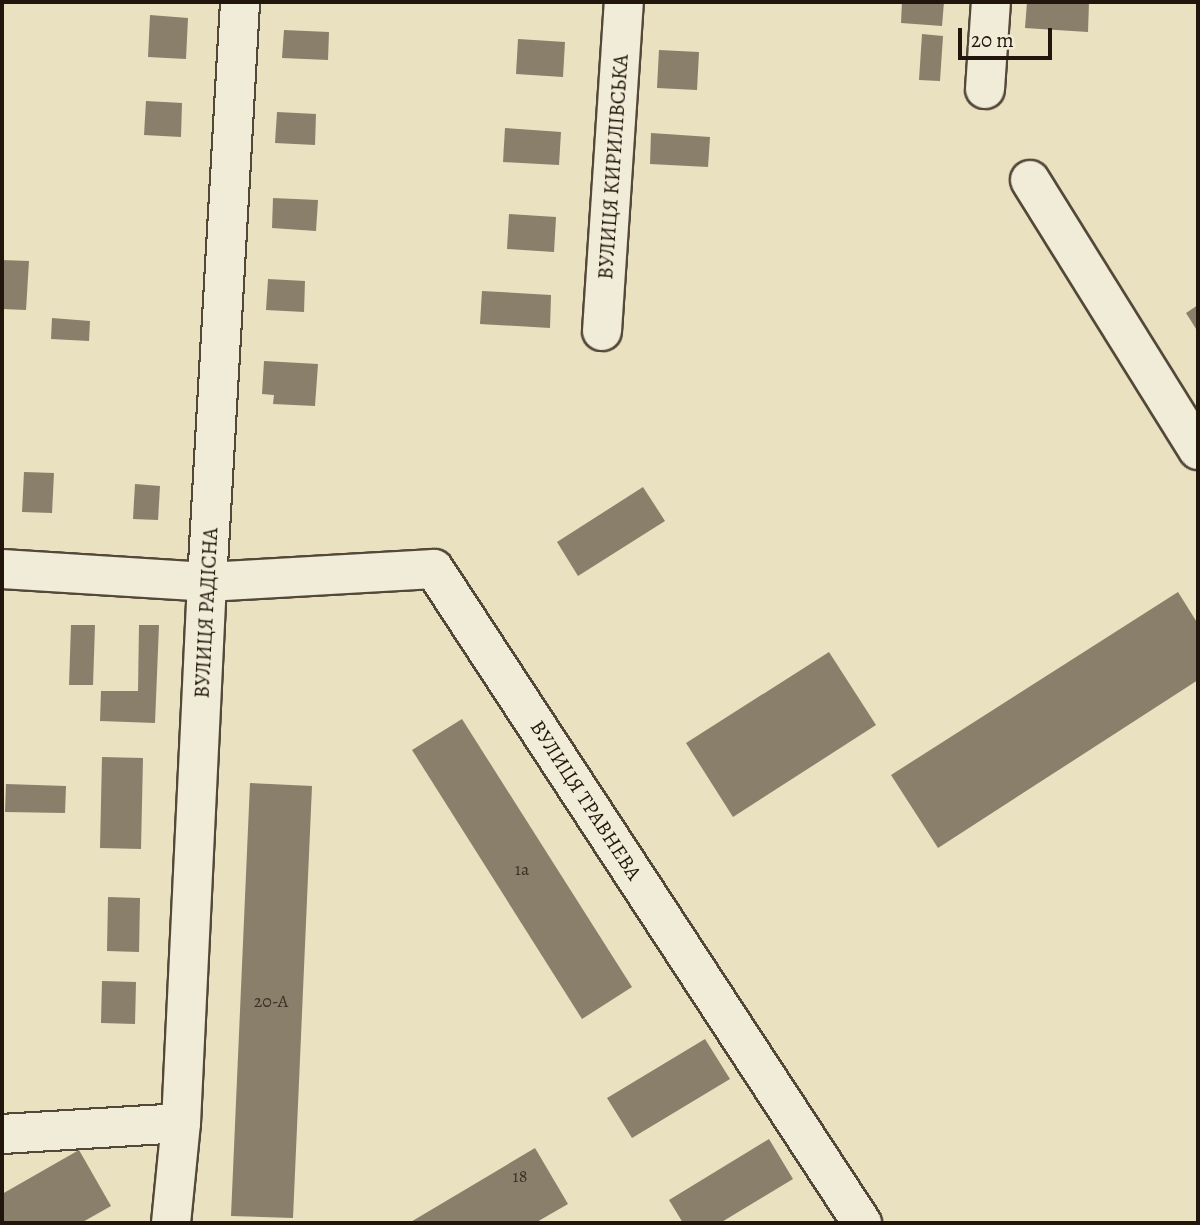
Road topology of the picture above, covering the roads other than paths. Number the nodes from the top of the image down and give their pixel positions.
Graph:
1 (240, 2) edge
2 (624, 2) edge
3 (991, 2) edge
4 (985, 89) dead end
5 (1030, 180) dead end
6 (602, 331) dead end
7 (1198, 450) edge
8 (2, 569) edge
9 (207, 582) junction
10 (181, 1123) junction
11 (2, 1134) edge
12 (166, 1220) edge
13 (862, 1223) edge

1 - 9 street, ВУЛИЦЯ РАДІСНА
2 - 6 street, ВУЛИЦЯ КИРИЛІВСЬКА
3 - 4 street
5 - 7 street
8 - 9 street
9 - 10 street, ВУЛИЦЯ РАДІСНА
9 - 13 street, ВУЛИЦЯ ТРАВНЕВА
10 - 11 street
10 - 12 street, ВУЛИЦЯ РАДІСНА

